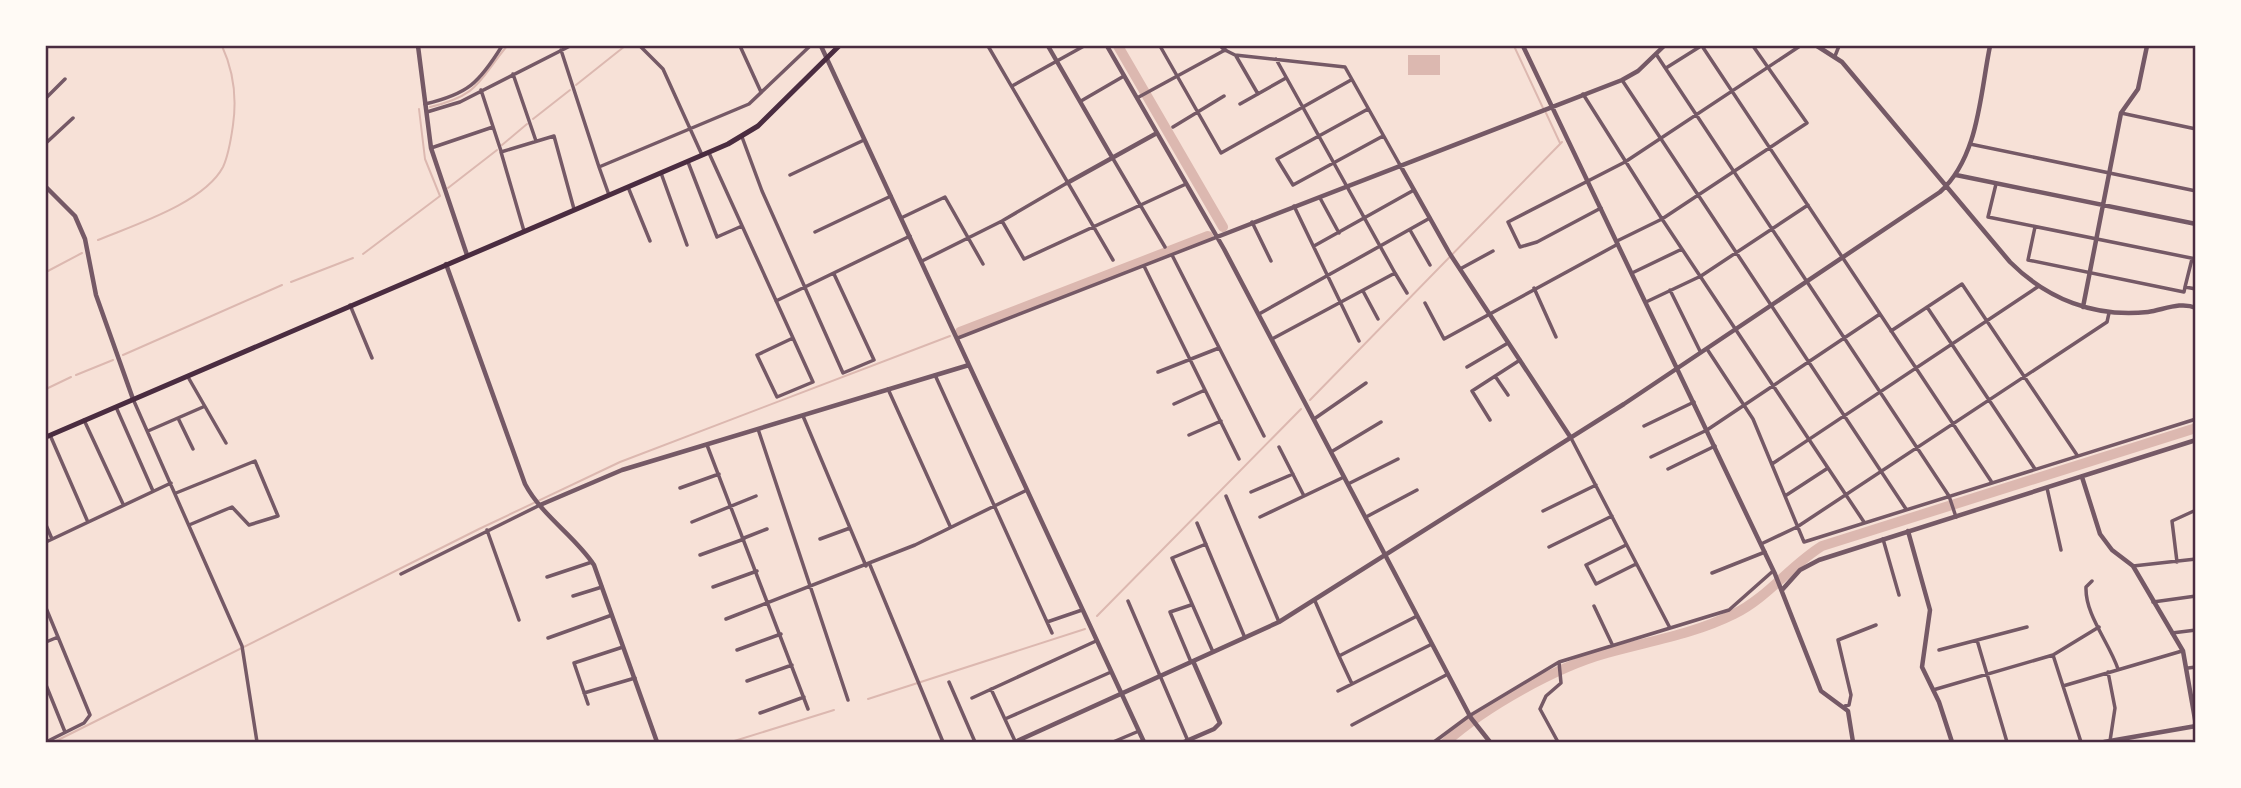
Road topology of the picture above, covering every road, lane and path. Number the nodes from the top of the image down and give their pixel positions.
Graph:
1 (418, 46) edge
2 (502, 46) edge
3 (570, 46) edge
4 (640, 46) edge
5 (740, 46) edge
6 (810, 46) edge
7 (821, 46) edge
8 (839, 46) edge
9 (988, 46) edge
10 (1048, 46) edge
11 (1084, 46) edge
12 (1107, 46) edge
13 (1160, 46) edge
14 (1523, 46) edge
15 (1664, 46) edge
16 (1701, 46) edge
17 (1753, 46) edge
18 (1800, 46) edge
19 (1817, 46) edge
20 (1839, 46) edge
21 (1990, 46) edge
22 (2147, 46) edge
23 (1223, 48) edge
24 (561, 50) junction
25 (1656, 54) junction
26 (1235, 55) junction
27 (1835, 56) junction
28 (827, 58) junction
29 (1276, 59) junction
30 (1057, 61) junction
31 (1768, 67) junction
32 (1666, 68) junction
33 (513, 74) junction
34 (1124, 76) junction
35 (1177, 76) junction
36 (1286, 78) junction
37 (65, 79) dead end
38 (1352, 80) junction
39 (1622, 80) junction
40 (1012, 86) junction
41 (481, 90) junction
42 (1732, 90) junction
43 (761, 92) junction
44 (1258, 94) junction
45 (1583, 94) junction
46 (1224, 96) dead end
47 (46, 98) edge
48 (1137, 98) junction
49 (1080, 102) junction
50 (425, 104) junction
51 (1240, 104) dead end
52 (1303, 108) junction
53 (1368, 109) junction
54 (1547, 109) junction
55 (426, 112) junction
56 (1198, 112) junction
57 (2121, 113) junction
58 (1696, 114) junction
59 (73, 118) dead end
60 (493, 127) junction
61 (1173, 127) dead end
62 (690, 129) junction
63 (2196, 129) edge
64 (1157, 133) junction
65 (1318, 134) junction
66 (1382, 136) junction
67 (742, 137) junction
68 (1661, 138) junction
69 (864, 140) junction
70 (536, 141) junction
71 (46, 143) edge
72 (1970, 144) junction
73 (431, 148) junction
74 (1771, 148) junction
75 (501, 152) junction
76 (706, 154) junction
77 (1112, 157) junction
78 (688, 162) junction
79 (1333, 162) junction
80 (1625, 162) junction
81 (1400, 165) junction
82 (599, 167) junction
83 (1734, 172) junction
84 (661, 173) junction
85 (2110, 173) junction
86 (1956, 175) junction
87 (790, 176) dead end
88 (1587, 180) junction
89 (1067, 183) junction
90 (1186, 184) junction
91 (1996, 184) junction
92 (1347, 186) junction
93 (1947, 186) junction
94 (46, 187) edge
95 (628, 187) junction
96 (1414, 190) junction
97 (2196, 191) edge
98 (609, 195) junction
99 (1699, 195) junction
100 (891, 196) junction
101 (1319, 197) junction
102 (1808, 205) junction
103 (2104, 205) junction
104 (1140, 206) junction
105 (1294, 206) junction
106 (1601, 208) junction
107 (575, 209) junction
108 (901, 218) junction
109 (1365, 218) junction
110 (1430, 218) junction
111 (1662, 219) junction
112 (1002, 221) junction
113 (1252, 222) junction
114 (2196, 224) edge
115 (741, 226) junction
116 (2035, 227) junction
117 (1094, 228) junction
118 (1773, 229) junction
119 (1410, 230) junction
120 (524, 231) junction
121 (815, 232) dead end
122 (1339, 233) junction
123 (910, 236) junction
124 (970, 237) junction
125 (1217, 237) junction
126 (2097, 239) junction
127 (650, 241) dead end
128 (1617, 242) junction
129 (687, 245) dead end
130 (1314, 246) junction
131 (1380, 246) junction
132 (1165, 247) dead end
133 (1682, 249) junction
134 (1493, 251) dead end
135 (1737, 253) junction
136 (467, 255) junction
137 (1172, 255) junction
138 (1842, 257) junction
139 (2194, 259) edge
140 (1113, 260) dead end
141 (922, 261) junction
142 (1271, 261) dead end
143 (446, 264) junction
144 (983, 264) dead end
145 (1430, 265) dead end
146 (1144, 266) junction
147 (1460, 270) junction
148 (1395, 273) junction
149 (1632, 273) junction
150 (2090, 273) junction
151 (834, 274) junction
152 (1327, 275) junction
153 (1701, 276) junction
154 (1807, 280) junction
155 (2039, 286) junction
156 (805, 287) junction
157 (2185, 287) junction
158 (1534, 288) junction
159 (2196, 289) edge
160 (1670, 290) junction
161 (1363, 291) junction
162 (1407, 293) dead end
163 (776, 301) junction
164 (1646, 302) junction
165 (1425, 303) dead end
166 (1341, 304) junction
167 (1771, 304) junction
168 (350, 305) junction
169 (1927, 307) junction
170 (2083, 307) junction
171 (2196, 308) edge
172 (2109, 313) junction
173 (1259, 314) junction
174 (1489, 314) junction
175 (1880, 314) junction
176 (1378, 319) dead end
177 (1987, 321) junction
178 (1735, 327) junction
179 (1891, 331) junction
180 (1556, 337) dead end
181 (1844, 337) junction
182 (793, 338) junction
183 (958, 338) junction
184 (1272, 339) junction
185 (1359, 341) dead end
186 (1508, 343) junction
187 (1952, 344) junction
188 (1706, 347) junction
189 (1219, 348) junction
190 (1700, 351) junction
191 (372, 358) dead end
192 (1190, 359) junction
193 (1520, 360) junction
194 (1808, 361) junction
195 (970, 365) junction
196 (1467, 367) dead end
197 (1677, 367) junction
198 (1916, 368) junction
199 (1158, 372) dead end
200 (188, 375) junction
201 (934, 375) junction
202 (1495, 376) junction
203 (2024, 377) junction
204 (1366, 383) dead end
205 (1773, 385) junction
206 (888, 389) junction
207 (1205, 390) junction
208 (1880, 392) junction
209 (1508, 395) dead end
210 (133, 399) junction
211 (1989, 400) junction
212 (1694, 402) junction
213 (1174, 404) dead end
214 (1744, 404) junction
215 (116, 407) junction
216 (203, 407) junction
217 (803, 416) junction
218 (1844, 416) junction
219 (178, 418) junction
220 (1314, 419) junction
221 (2196, 419) edge
222 (84, 420) junction
223 (1490, 420) dead end
224 (1221, 421) junction
225 (1381, 422) dead end
226 (1954, 424) junction
227 (1644, 426) dead end
228 (758, 429) junction
229 (1707, 430) junction
230 (148, 431) junction
231 (1189, 435) dead end
232 (48, 436) edge
233 (1264, 436) dead end
234 (1571, 438) junction
235 (1809, 439) junction
236 (2196, 440) edge
237 (226, 443) dead end
238 (706, 445) junction
239 (1715, 446) junction
240 (1279, 447) dead end
241 (1917, 447) junction
242 (193, 449) dead end
243 (1331, 452) junction
244 (2077, 455) junction
245 (1651, 457) dead end
246 (1239, 459) dead end
247 (1398, 459) dead end
248 (1772, 464) junction
249 (1828, 468) junction
250 (1668, 469) dead end
251 (2035, 469) junction
252 (1881, 471) junction
253 (719, 474) junction
254 (1293, 474) junction
255 (1344, 477) junction
256 (2082, 477) junction
257 (171, 482) junction
258 (1992, 482) junction
259 (1348, 484) junction
260 (1596, 485) junction
261 (680, 488) dead end
262 (2047, 488) junction
263 (1027, 490) junction
264 (1417, 490) dead end
265 (153, 491) junction
266 (1251, 492) dead end
267 (176, 493) junction
268 (1846, 495) junction
269 (755, 496) dead end
270 (1226, 496) dead end
271 (1304, 496) junction
272 (1785, 496) junction
273 (1950, 498) junction
274 (122, 504) junction
275 (540, 505) junction
276 (732, 506) junction
277 (993, 506) junction
278 (1906, 509) junction
279 (2196, 510) edge
280 (1544, 511) dead end
281 (1612, 516) junction
282 (1260, 517) dead end
283 (1956, 517) junction
284 (1366, 518) junction
285 (88, 520) junction
286 (692, 522) dead end
287 (1864, 522) junction
288 (1197, 523) dead end
289 (46, 525) edge
290 (189, 525) junction
291 (950, 526) junction
292 (1797, 527) junction
293 (850, 528) junction
294 (767, 529) dead end
295 (487, 530) junction
296 (1908, 531) junction
297 (744, 538) junction
298 (52, 539) junction
299 (820, 539) dead end
300 (1883, 539) junction
301 (46, 542) edge
302 (1206, 544) junction
303 (1761, 544) junction
304 (1626, 545) junction
305 (1549, 547) dead end
306 (2062, 550) dead end
307 (1765, 552) junction
308 (700, 555) dead end
309 (1385, 555) junction
310 (2196, 559) edge
311 (592, 562) junction
312 (2177, 562) junction
313 (1636, 564) junction
314 (868, 566) junction
315 (2133, 566) junction
316 (757, 571) junction
317 (1775, 572) junction
318 (1712, 573) dead end
319 (401, 574) dead end
320 (547, 577) dead end
321 (2092, 581) dead end
322 (602, 587) junction
323 (713, 587) dead end
324 (811, 588) junction
325 (1781, 588) junction
326 (1899, 595) dead end
327 (573, 596) dead end
328 (2196, 596) edge
329 (1128, 601) dead end
330 (1315, 601) junction
331 (2153, 602) junction
332 (769, 604) junction
333 (1191, 604) junction
334 (1594, 606) dead end
335 (46, 608) edge
336 (1082, 610) junction
337 (611, 615) junction
338 (1417, 616) junction
339 (726, 619) dead end
340 (519, 620) dead end
341 (1047, 622) junction
342 (1279, 622) junction
343 (1876, 625) dead end
344 (2027, 626) dead end
345 (2099, 626) junction
346 (1670, 629) junction
347 (2196, 630) edge
348 (1052, 633) dead end
349 (2172, 633) junction
350 (781, 634) junction
351 (58, 637) junction
352 (548, 638) dead end
353 (1245, 638) junction
354 (1977, 640) junction
355 (1097, 641) junction
356 (46, 642) edge
357 (1432, 644) junction
358 (1612, 644) junction
359 (623, 647) junction
360 (737, 650) dead end
361 (1939, 650) dead end
362 (2183, 651) junction
363 (1213, 652) junction
364 (2053, 654) junction
365 (1339, 656) junction
366 (1192, 661) junction
367 (1559, 664) junction
368 (792, 665) junction
369 (2196, 667) edge
370 (2188, 668) junction
371 (2118, 669) junction
372 (1111, 672) junction
373 (2108, 672) junction
374 (1448, 674) junction
375 (1986, 674) junction
376 (1158, 676) junction
377 (635, 678) junction
378 (747, 681) dead end
379 (949, 682) dead end
380 (1352, 684) junction
381 (46, 685) edge
382 (2063, 685) junction
383 (2193, 688) edge
384 (991, 689) junction
385 (1933, 690) junction
386 (1338, 691) dead end
387 (584, 694) junction
388 (1121, 694) junction
389 (804, 697) junction
390 (972, 698) dead end
391 (848, 699) dead end
392 (588, 704) dead end
393 (1845, 706) junction
394 (808, 709) dead end
395 (760, 713) dead end
396 (1470, 717) junction
397 (1005, 719) junction
398 (1352, 725) dead end
399 (2196, 725) edge
400 (65, 732) junction
401 (1139, 732) junction
402 (2124, 740) edge
403 (2110, 741) junction
404 (46, 742) edge
405 (1186, 742) edge
406 (257, 743) edge
407 (657, 743) edge
408 (943, 743) edge
409 (975, 743) edge
410 (1015, 743) edge
411 (1113, 743) edge
412 (1144, 743) edge
413 (1434, 743) edge
414 (1490, 743) edge
415 (1558, 743) edge
416 (1853, 743) edge
417 (1952, 743) edge
418 (2007, 743) edge
419 (2081, 743) edge
420 (2104, 743) edge

1 - 50 street
2 - 50 street
3 - 24 street
4 - 62 street
5 - 43 street
6 - 43 street
7 - 28 street
8 - 28 main road
9 - 40 street
10 - 30 street
11 - 30 street
12 - 34 street
13 - 35 street
14 - 54 street
15 - 25 street
16 - 32 street
16 - 42 street
17 - 31 street
18 - 31 street
19 - 27 street
20 - 27 street
21 - 72 street
22 - 57 street
23 - 26 street
23 - 35 street
24 - 33 street
24 - 82 street
25 - 32 street
25 - 39 street
26 - 29 street
26 - 44 street
27 - 93 street
28 - 67 main road
28 - 69 street
29 - 36 street
29 - 38 street
30 - 40 street
30 - 49 street
31 - 42 street
31 - 74 street
32 - 58 street
33 - 41 street
33 - 70 street
34 - 48 street
34 - 49 street
35 - 48 street
35 - 56 street
36 - 44 street
36 - 52 street
37 - 47 street
38 - 52 street
38 - 53 street
39 - 45 street
39 - 68 street
40 - 89 street
41 - 55 street
41 - 60 street
42 - 58 street
42 - 74 street
43 - 62 street
44 - 51 street
45 - 54 street
45 - 80 street
46 - 56 street
48 - 64 street
49 - 77 street
50 - 55 street
52 - 56 street
52 - 65 street
53 - 65 street
53 - 66 street
54 - 81 street
54 - 88 street
55 - 73 street
56 - 61 street
57 - 63 street
57 - 85 street
58 - 68 street
58 - 83 street
59 - 71 street
60 - 73 street
60 - 75 street
62 - 76 street
62 - 82 street
64 - 77 street
64 - 90 street
65 - 79 street
65 - 79 street
66 - 79 street
66 - 81 street
67 - 76 main road
67 - 156 street
68 - 80 street
68 - 99 street
69 - 87 street
69 - 100 street
70 - 75 street
70 - 107 street
72 - 85 street
72 - 86 street
73 - 136 street
74 - 83 street
74 - 102 street
75 - 120 street
76 - 78 main road
76 - 115 street
77 - 89 street
77 - 104 street
78 - 84 main road
78 - 115 street
79 - 92 street
80 - 88 street
80 - 111 street
81 - 92 street
81 - 96 street
82 - 98 street
83 - 99 street
83 - 118 street
84 - 95 main road
84 - 129 street
85 - 97 street
85 - 103 street
86 - 91 street
86 - 93 street
88 - 106 street
88 - 106 street
89 - 112 street
89 - 117 street
90 - 104 street
90 - 125 street
91 - 103 street
91 - 116 street
92 - 101 street
92 - 109 street
93 - 138 street
93 - 155 street
94 - 210 street
95 - 98 main road
95 - 127 street
96 - 109 street
96 - 110 street
98 - 107 main road
99 - 111 street
99 - 135 street
100 - 108 street
100 - 121 street
101 - 105 street
101 - 122 street
102 - 118 street
102 - 138 street
103 - 114 street
103 - 126 street
104 - 117 street
104 - 132 street
105 - 113 street
105 - 130 street
106 - 128 street
107 - 120 main road
108 - 123 street
108 - 124 street
109 - 122 street
109 - 131 street
110 - 119 street
110 - 147 street
111 - 128 street
111 - 133 street
112 - 117 street
112 - 124 street
113 - 125 street
113 - 142 street
115 - 163 street
116 - 126 street
116 - 150 street
117 - 140 street
118 - 135 street
118 - 154 street
119 - 131 street
119 - 145 street
120 - 136 main road
122 - 130 street
123 - 141 street
123 - 151 street
124 - 141 street
124 - 144 street
125 - 137 street
125 - 173 street
126 - 139 street
126 - 150 street
128 - 149 street
128 - 158 street
130 - 152 street
131 - 148 street
131 - 152 street
133 - 149 street
133 - 153 street
134 - 147 street
135 - 153 street
135 - 167 street
136 - 143 main road
137 - 146 street
137 - 189 street
138 - 154 street
138 - 175 street
139 - 157 street
141 - 183 street
143 - 168 main road
143 - 275 street
146 - 183 street
146 - 192 street
147 - 174 street
148 - 161 street
148 - 162 street
149 - 164 street
150 - 157 street
150 - 170 street
151 - 156 street
151 - 156 street
152 - 166 street
152 - 173 street
153 - 160 street
153 - 178 street
154 - 167 street
154 - 181 street
155 - 170 street
155 - 177 street
156 - 163 street
157 - 159 street
158 - 174 street
158 - 180 street
160 - 164 street
160 - 190 street
161 - 166 street
161 - 176 street
163 - 182 street
164 - 197 street
165 - 174 street
166 - 184 street
166 - 185 street
167 - 178 street
167 - 194 street
168 - 191 street
168 - 200 main road
169 - 177 street
169 - 179 street
169 - 187 street
170 - 172 street
171 - 172 street
172 - 203 street
173 - 184 street
174 - 186 street
175 - 179 street
175 - 181 street
177 - 187 street
177 - 203 street
178 - 188 street
178 - 205 street
179 - 198 street
181 - 194 street
181 - 208 street
182 - 182 street
183 - 195 street
184 - 220 street
186 - 193 street
186 - 196 street
187 - 198 street
187 - 211 street
188 - 190 street
188 - 214 street
189 - 192 street
189 - 233 street
190 - 197 street
192 - 199 street
192 - 207 street
193 - 202 street
193 - 234 street
194 - 205 street
194 - 218 street
195 - 201 street
195 - 263 street
197 - 212 street
197 - 234 street
198 - 208 street
198 - 226 street
200 - 210 main road
200 - 216 street
201 - 206 street
201 - 277 street
202 - 209 street
202 - 223 street
203 - 211 street
203 - 244 street
204 - 220 street
205 - 214 street
205 - 235 street
206 - 217 street
206 - 291 street
207 - 213 street
207 - 224 street
208 - 218 street
208 - 241 street
210 - 215 main road
210 - 230 street
211 - 226 street
211 - 251 street
212 - 227 street
212 - 229 street
214 - 229 street
214 - 248 street
215 - 222 main road
215 - 265 street
216 - 219 street
216 - 237 street
217 - 228 street
217 - 293 street
218 - 235 street
218 - 252 street
219 - 230 street
219 - 242 street
220 - 243 street
221 - 244 street
222 - 232 main road
222 - 274 street
224 - 231 street
224 - 246 street
225 - 243 street
226 - 241 street
226 - 258 street
228 - 238 street
228 - 324 street
229 - 239 street
229 - 245 street
230 - 257 street
232 - 285 street
234 - 260 street
234 - 309 street
235 - 248 street
235 - 249 street
236 - 256 street
238 - 253 street
238 - 275 street
239 - 250 street
239 - 303 street
240 - 254 street
241 - 252 street
241 - 273 street
243 - 255 street
244 - 251 street
247 - 259 street
248 - 272 street
249 - 268 street
249 - 272 street
251 - 258 street
252 - 268 street
252 - 278 street
253 - 261 street
253 - 276 street
254 - 266 street
254 - 271 street
255 - 259 street
255 - 271 street
256 - 262 street
256 - 315 street
257 - 265 street
257 - 267 street
258 - 273 street
259 - 284 street
260 - 280 street
260 - 281 street
262 - 283 street
262 - 306 street
263 - 277 street
263 - 336 street
264 - 284 street
265 - 274 street
267 - 290 street
267 - 290 street
268 - 287 street
268 - 292 street
269 - 276 street
270 - 342 street
271 - 282 street
272 - 292 street
273 - 278 street
273 - 283 street
274 - 285 street
275 - 295 street
275 - 311 street
276 - 286 street
276 - 297 street
277 - 291 street
277 - 341 street
278 - 287 street
279 - 312 street
281 - 304 street
281 - 305 street
283 - 296 street
284 - 309 street
285 - 298 street
287 - 292 street
288 - 302 street
289 - 298 street
290 - 406 street
291 - 314 street
292 - 303 street
293 - 299 street
293 - 314 street
294 - 297 street
295 - 319 street
295 - 340 street
296 - 300 street
296 - 385 street
297 - 308 street
297 - 316 street
298 - 301 street
300 - 325 street
300 - 326 street
302 - 333 street
302 - 353 street
303 - 307 street
304 - 313 street
304 - 313 street
307 - 317 street
307 - 318 street
309 - 330 street
309 - 338 street
310 - 312 street
311 - 320 street
311 - 322 street
312 - 315 street
313 - 346 street
314 - 324 street
314 - 408 street
315 - 331 street
316 - 323 street
316 - 332 street
317 - 325 street
317 - 346 street
321 - 345 street
322 - 327 street
322 - 337 street
324 - 332 street
324 - 391 street
325 - 393 street
328 - 331 street
329 - 376 street
330 - 342 street
330 - 365 street
331 - 349 street
332 - 339 street
332 - 350 street
333 - 363 street
333 - 366 street
334 - 358 street
335 - 351 street
336 - 341 street
336 - 355 street
337 - 352 street
337 - 359 street
338 - 357 street
338 - 365 street
341 - 348 street
342 - 353 street
343 - 393 street
344 - 354 street
345 - 364 street
345 - 371 street
346 - 358 street
347 - 349 street
349 - 362 street
350 - 360 street
350 - 368 street
351 - 356 street
351 - 400 street
353 - 363 street
354 - 361 street
354 - 375 street
355 - 372 street
355 - 384 street
357 - 374 street
357 - 380 street
358 - 367 street
359 - 377 street
359 - 387 street
362 - 370 street
362 - 371 street
363 - 366 street
364 - 375 street
364 - 382 street
365 - 380 street
366 - 376 street
366 - 405 street
367 - 396 street
367 - 415 street
368 - 378 street
368 - 389 street
369 - 370 street
370 - 383 street
371 - 373 street
372 - 388 street
372 - 397 street
373 - 382 street
373 - 403 street
374 - 396 street
374 - 398 street
375 - 385 street
375 - 418 street
376 - 388 street
376 - 405 street
377 - 387 street
377 - 407 street
379 - 409 street
380 - 386 street
381 - 400 street
382 - 419 street
383 - 399 street
384 - 390 street
384 - 397 street
385 - 417 street
387 - 392 street
388 - 401 street
388 - 410 street
389 - 394 street
389 - 395 street
393 - 416 street
396 - 413 street
396 - 414 street
397 - 410 street
399 - 402 street
400 - 404 street
401 - 411 street
401 - 412 street
402 - 403 street
403 - 420 street

